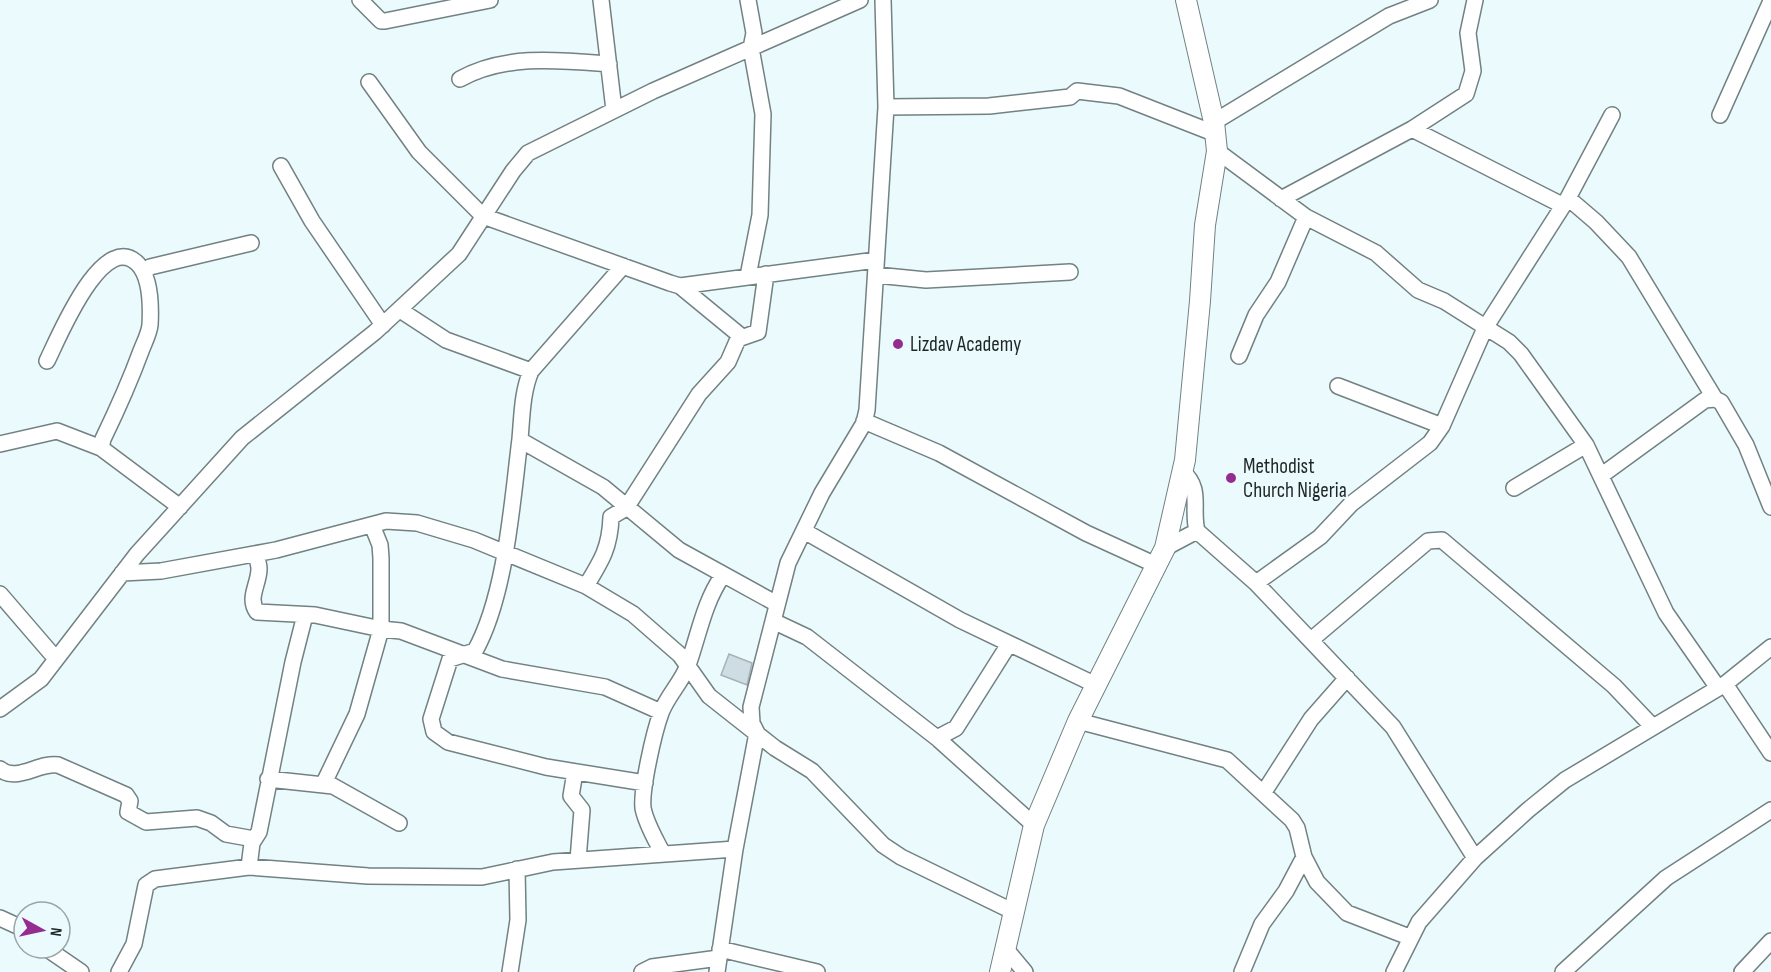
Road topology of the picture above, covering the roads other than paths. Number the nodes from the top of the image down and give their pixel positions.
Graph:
1 (360, 0) edge
2 (490, 0) edge
3 (601, 0) edge
4 (747, 0) edge
5 (860, 0) edge
6 (884, 0) edge
7 (1186, 0) edge
8 (1430, 0) edge
9 (1475, 0) edge
10 (1771, 1) edge
11 (751, 48) junction
12 (609, 64) junction
13 (460, 79) dead end
14 (369, 82) dead end
15 (886, 107) junction
16 (614, 110) junction
17 (1612, 115) dead end
18 (1720, 115) dead end
19 (1412, 129) junction
20 (1216, 136) junction
21 (281, 166) dead end
22 (1281, 199) junction
23 (1565, 202) junction
24 (483, 216) junction
25 (1306, 217) junction
26 (251, 243) dead end
27 (623, 266) junction
28 (876, 267) junction
29 (144, 272) junction
30 (1070, 272) dead end
31 (766, 274) junction
32 (748, 276) junction
33 (680, 286) junction
34 (400, 310) junction
35 (383, 325) junction
36 (1485, 328) junction
37 (742, 336) junction
38 (1239, 357) dead end
39 (47, 361) dead end
40 (531, 371) junction
41 (1338, 386) dead end
42 (1714, 399) junction
43 (864, 421) junction
44 (1442, 426) junction
45 (520, 440) junction
46 (0, 444) edge
47 (1586, 445) junction
48 (101, 448) junction
49 (1182, 471) junction
50 (1602, 475) junction
51 (1514, 488) dead end
52 (180, 507) junction
53 (1771, 507) edge
54 (626, 508) junction
55 (372, 525) junction
56 (804, 531) junction
57 (1197, 531) junction
58 (505, 552) junction
59 (256, 554) junction
60 (1160, 557) junction
61 (122, 573) junction
62 (723, 575) junction
63 (1256, 583) junction
64 (586, 586) junction
65 (0, 594) edge
66 (777, 604) junction
67 (306, 615) junction
68 (773, 621) junction
69 (381, 629) junction
70 (1311, 640) junction
71 (1009, 644) junction
72 (1771, 647) edge
73 (469, 654) junction
74 (56, 659) junction
75 (688, 666) junction
76 (1347, 678) junction
77 (1096, 685) junction
78 (1721, 686) junction
79 (0, 709) edge
80 (661, 712) junction
81 (1078, 721) junction
82 (1652, 726) junction
83 (757, 734) junction
84 (937, 738) junction
85 (1771, 753) edge
86 (0, 769) edge
87 (575, 772) junction
88 (268, 779) junction
89 (645, 783) junction
90 (323, 785) junction
91 (1264, 792) junction
92 (1771, 810) edge
93 (399, 823) dead end
94 (1034, 825) junction
95 (254, 839) junction
96 (735, 849) junction
97 (663, 854) junction
98 (1304, 857) junction
99 (1475, 858) junction
100 (578, 860) junction
101 (249, 867) junction
102 (517, 869) junction
103 (1012, 911) junction
104 (1409, 937) junction
105 (1771, 941) edge
106 (1005, 948) junction
107 (60, 960) edge
108 (63, 960) edge
109 (719, 960) edge
110 (797, 970) edge
111 (51, 972) edge
112 (81, 972) edge
113 (119, 972) edge
114 (510, 972) edge
115 (642, 972) edge
116 (817, 972) edge
117 (1000, 972) edge
118 (1025, 972) edge
119 (1242, 972) edge
120 (1394, 972) edge
121 (1563, 972) edge
122 (1742, 972) edge

1 - 2 street
3 - 12 street
4 - 11 street
5 - 11 street
6 - 15 street
7 - 20 street
8 - 20 street
9 - 19 street
10 - 18 street
11 - 16 street
11 - 32 street
12 - 13 street
12 - 16 street
14 - 24 street
15 - 20 street
15 - 28 street
16 - 24 street
17 - 23 street
19 - 22 street
19 - 23 street
20 - 22 street
20 - 49 street
21 - 35 street
22 - 25 street
23 - 36 street
23 - 42 street
24 - 27 street
24 - 34 street
25 - 36 street
25 - 38 street
26 - 29 street
27 - 33 street
27 - 40 street
28 - 30 street
28 - 31 street
28 - 43 street
29 - 39 street
29 - 48 street
31 - 32 street
31 - 37 street
32 - 33 street
33 - 37 street
34 - 35 street
34 - 40 street
35 - 52 street
36 - 44 street
36 - 47 street
37 - 54 street
40 - 45 street
41 - 44 street
42 - 50 street
42 - 53 street
43 - 56 street
43 - 60 street
44 - 63 street
45 - 54 street
45 - 58 street
46 - 48 street
47 - 50 street
47 - 51 street
48 - 52 street
49 - 57 street
49 - 60 street
50 - 78 street
52 - 61 street
54 - 62 street
54 - 64 street
55 - 58 street
55 - 59 street
55 - 69 street
56 - 66 street
56 - 71 street
57 - 60 street
57 - 63 street
58 - 64 street
58 - 73 street
59 - 61 street
59 - 67 street
60 - 77 street
61 - 74 street
62 - 66 street
62 - 75 street
63 - 70 street
64 - 75 street
65 - 74 street
66 - 68 street
67 - 69 street
67 - 88 street
68 - 83 street
68 - 84 street
69 - 73 street
69 - 90 street
70 - 76 street
70 - 82 street
71 - 77 street
71 - 84 street
72 - 78 street
73 - 80 street
73 - 87 street
74 - 79 street
75 - 80 street
75 - 83 street
76 - 91 street
76 - 99 street
77 - 81 street
78 - 82 street
78 - 85 street
80 - 89 street
81 - 91 street
81 - 94 street
82 - 99 street
83 - 96 street
83 - 103 street
84 - 94 street
86 - 95 street
87 - 89 street
87 - 100 street
88 - 90 street
88 - 95 street
89 - 97 street
90 - 93 street
91 - 98 street
92 - 121 street
94 - 103 street
95 - 101 street
96 - 97 street
96 - 109 street
97 - 100 street
98 - 104 street
98 - 119 street
99 - 104 street
100 - 102 street
101 - 102 street
101 - 113 street
102 - 114 street
103 - 106 street
104 - 120 street
105 - 122 street
106 - 117 street
106 - 118 street
107 - 111 street
108 - 112 street
109 - 110 street
109 - 115 street
110 - 116 street

